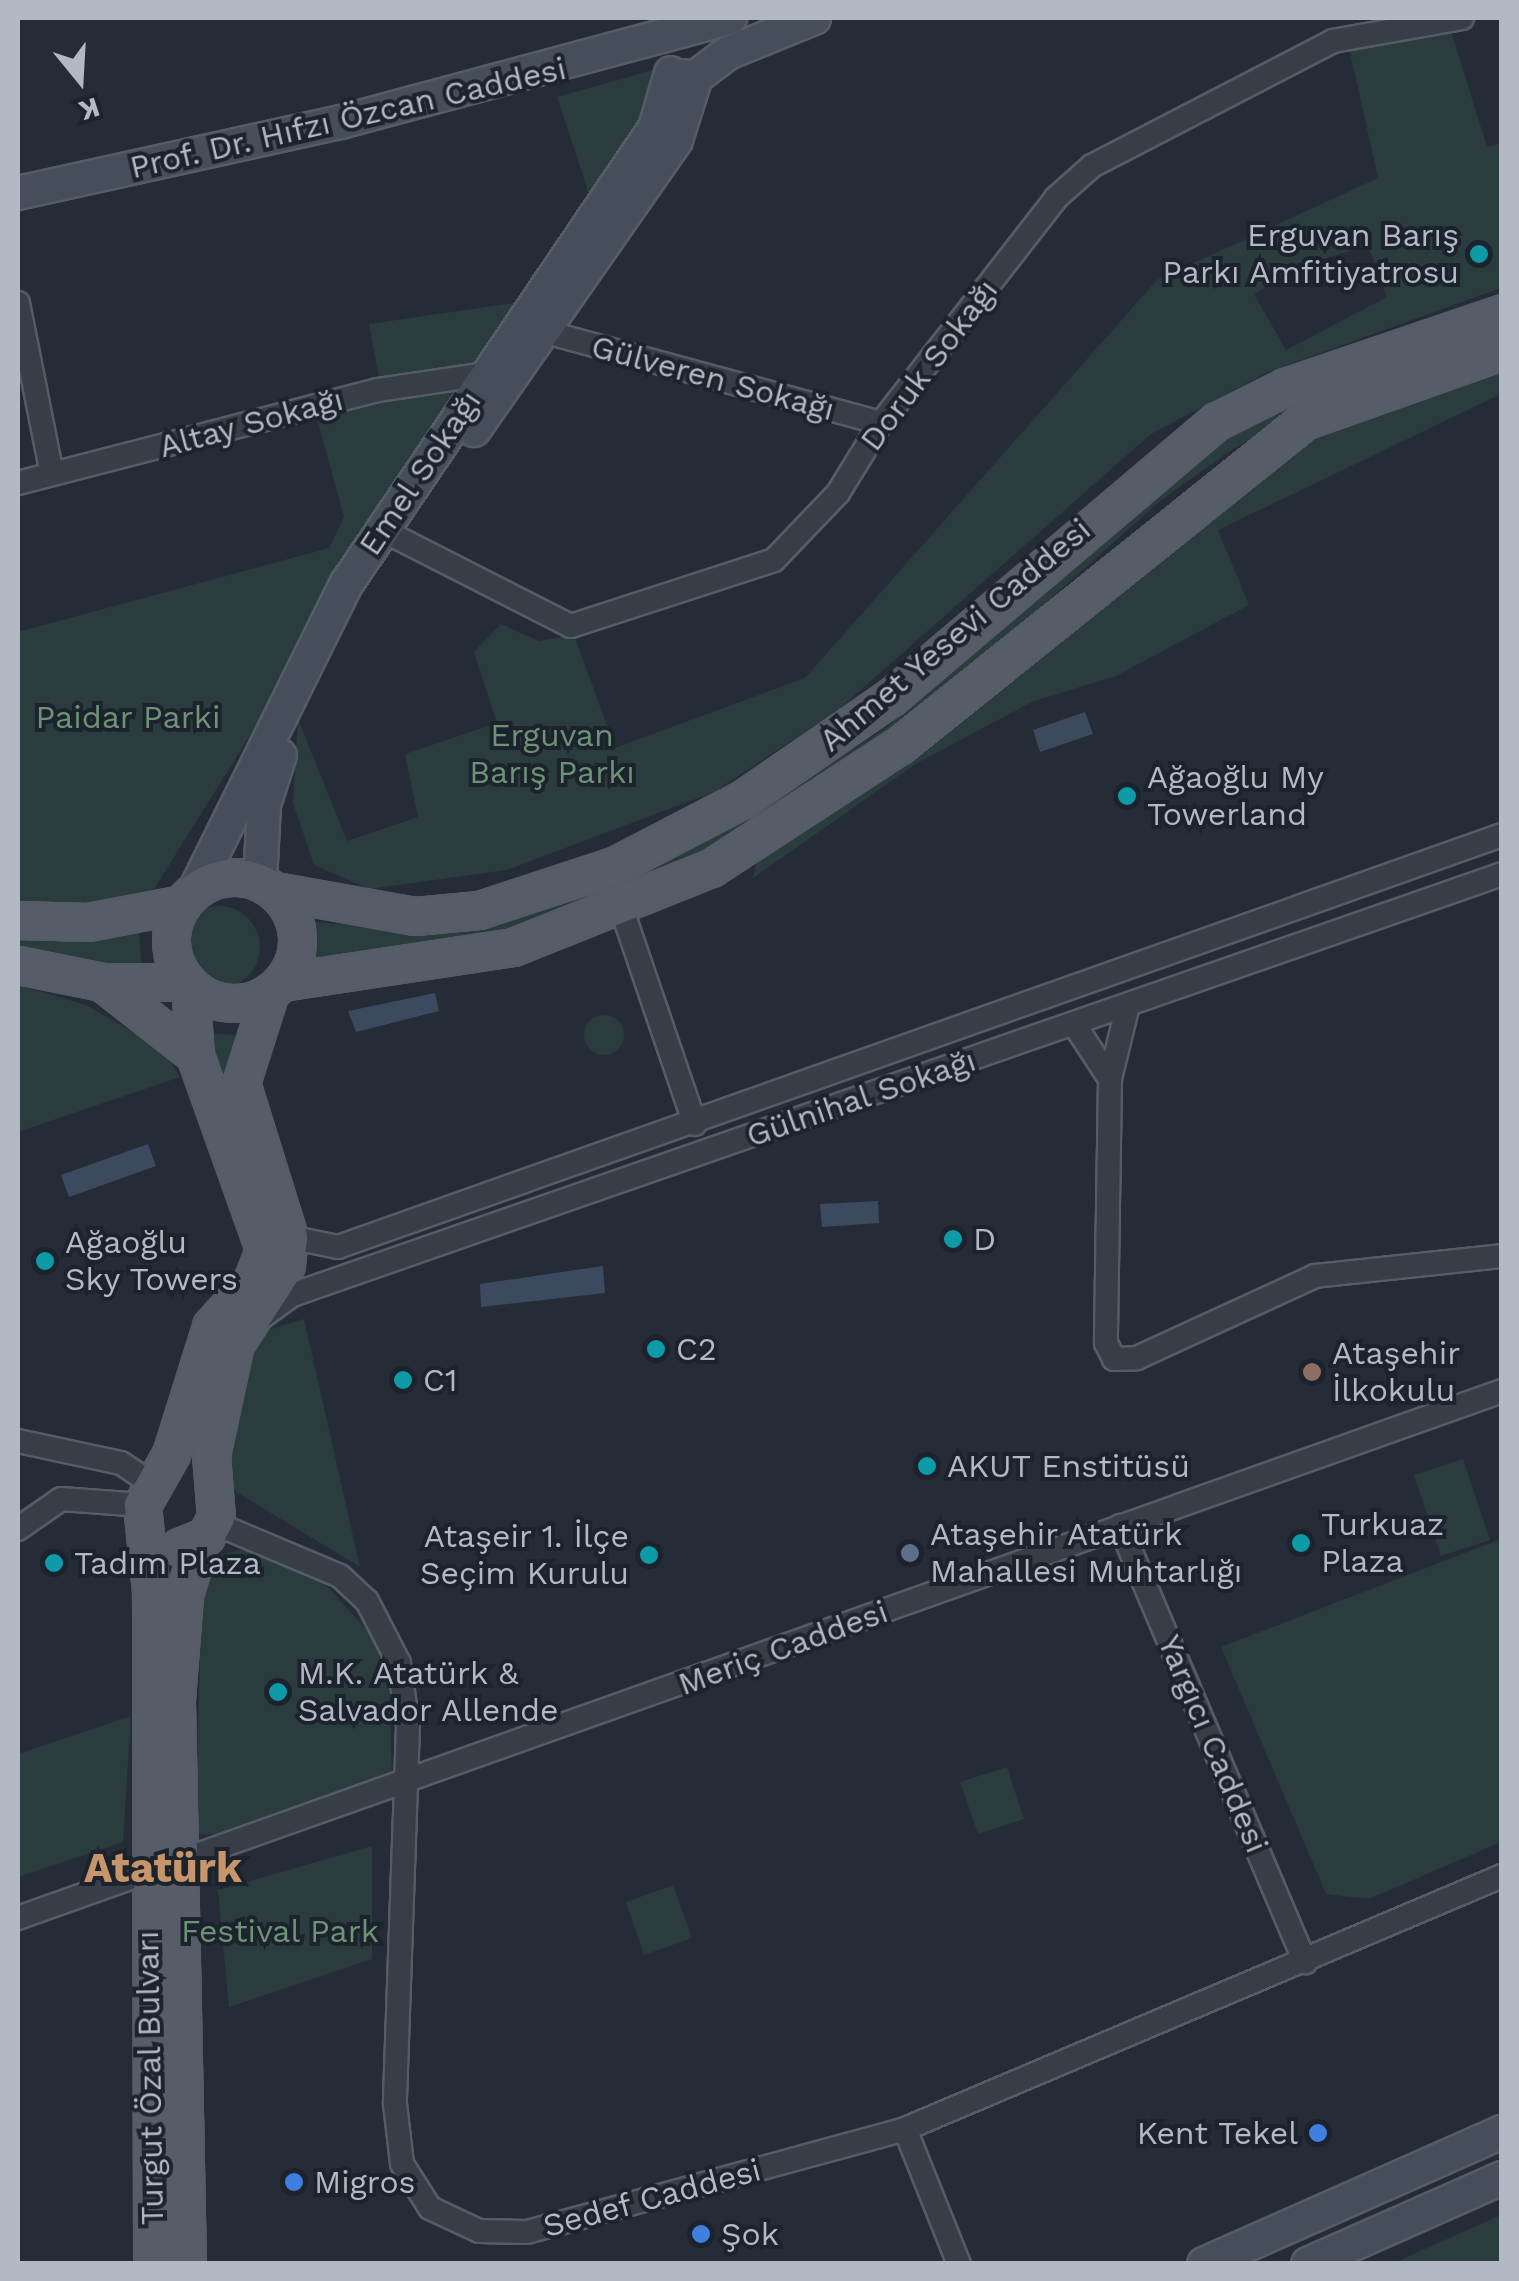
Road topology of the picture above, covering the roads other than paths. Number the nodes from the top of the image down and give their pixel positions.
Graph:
1 (730, 18) edge
2 (814, 18) edge
3 (1462, 18) edge
4 (1330, 29) edge
5 (683, 59) junction
6 (18, 193) edge
7 (18, 216) edge
8 (18, 303) edge
9 (1502, 313) edge
10 (546, 332) junction
11 (1502, 351) edge
12 (486, 374) junction
13 (881, 423) junction
14 (52, 474) junction
15 (18, 484) edge
16 (396, 537) junction
17 (1502, 835) edge
18 (1496, 881) edge
19 (267, 887) junction
20 (188, 898) junction
21 (622, 910) junction
22 (18, 920) edge
23 (18, 965) edge
24 (102, 982) junction
25 (188, 984) junction
26 (276, 987) junction
27 (1128, 1004) junction
28 (1074, 1024) junction
29 (195, 1056) junction
30 (1110, 1080) junction
31 (695, 1124) junction
32 (290, 1237) junction
33 (1502, 1256) edge
34 (234, 1344) junction
35 (1502, 1390) edge
36 (18, 1441) edge
37 (151, 1500) junction
38 (210, 1521) junction
39 (1120, 1526) junction
40 (18, 1529) edge
41 (408, 1783) junction
42 (162, 1867) junction
43 (1502, 1876) edge
44 (18, 1918) edge
45 (1305, 1962) junction
46 (904, 2129) junction
47 (1502, 2132) edge
48 (1502, 2178) edge
49 (152, 2264) edge
50 (187, 2264) edge
51 (959, 2264) edge
52 (1204, 2264) edge
53 (1308, 2264) edge

1 - 5 main road
2 - 5 main road
3 - 4 street, Doruk Sokağı
4 - 13 street, Doruk Sokağı
5 - 6 main road, Prof. Dr. Hıfzı Özcan Caddesi
5 - 7 main road, Prof. Dr. Hıfzı Özcan Caddesi
5 - 10 main road, Emel Sokağı
5 - 12 main road, Emel Sokağı
8 - 14 street
9 - 19 main road, Ahmet Yesevi Caddesi
10 - 13 street, Gülveren Sokağı
10 - 16 main road, Emel Sokağı
11 - 21 main road, Ahmet Yesevi Caddesi
12 - 14 street, Altay Sokağı
12 - 20 main road, Emel Sokağı
13 - 16 street, Doruk Sokağı
14 - 15 street, Altay Sokağı
16 - 19 main road, Emel Sokağı
17 - 31 street, Gülnihal Sokağı
18 - 27 street, Gülnihal Sokağı
19 - 20 main road
19 - 26 main road
20 - 22 main road
20 - 25 main road, Turgut Özal Bulvarı
21 - 26 main road, Ahmet Yesevi Caddesi
21 - 31 street
23 - 24 main road
24 - 25 main road
24 - 29 main road
25 - 26 main road
25 - 29 main road, Turgut Özal Bulvarı
26 - 32 main road
27 - 28 street, Gülnihal Sokağı
27 - 30 street
28 - 30 street
28 - 34 street, Gülnihal Sokağı
29 - 37 main road, Turgut Özal Bulvarı
30 - 33 street
31 - 32 street, Gülnihal Sokağı
32 - 34 main road, Turgut Özal Bulvarı
34 - 38 main road, Turgut Özal Bulvarı
35 - 39 street, Meriç Caddesi
36 - 37 street
37 - 38 main road
37 - 38 main road
37 - 40 street
37 - 42 main road, Turgut Özal Bulvarı
38 - 41 street, Sedef Caddesi
38 - 42 main road, Turgut Özal Bulvarı
39 - 41 street, Meriç Caddesi
39 - 45 street, Yargıcı Caddesi
41 - 42 street, Meriç Caddesi
41 - 46 street, Sedef Caddesi
42 - 44 street, Meriç Caddesi
42 - 49 main road, Turgut Özal Bulvarı
42 - 50 main road, Turgut Özal Bulvarı
43 - 45 street, Sedef Caddesi
45 - 46 street, Sedef Caddesi
46 - 51 street
47 - 52 main road
48 - 53 main road

